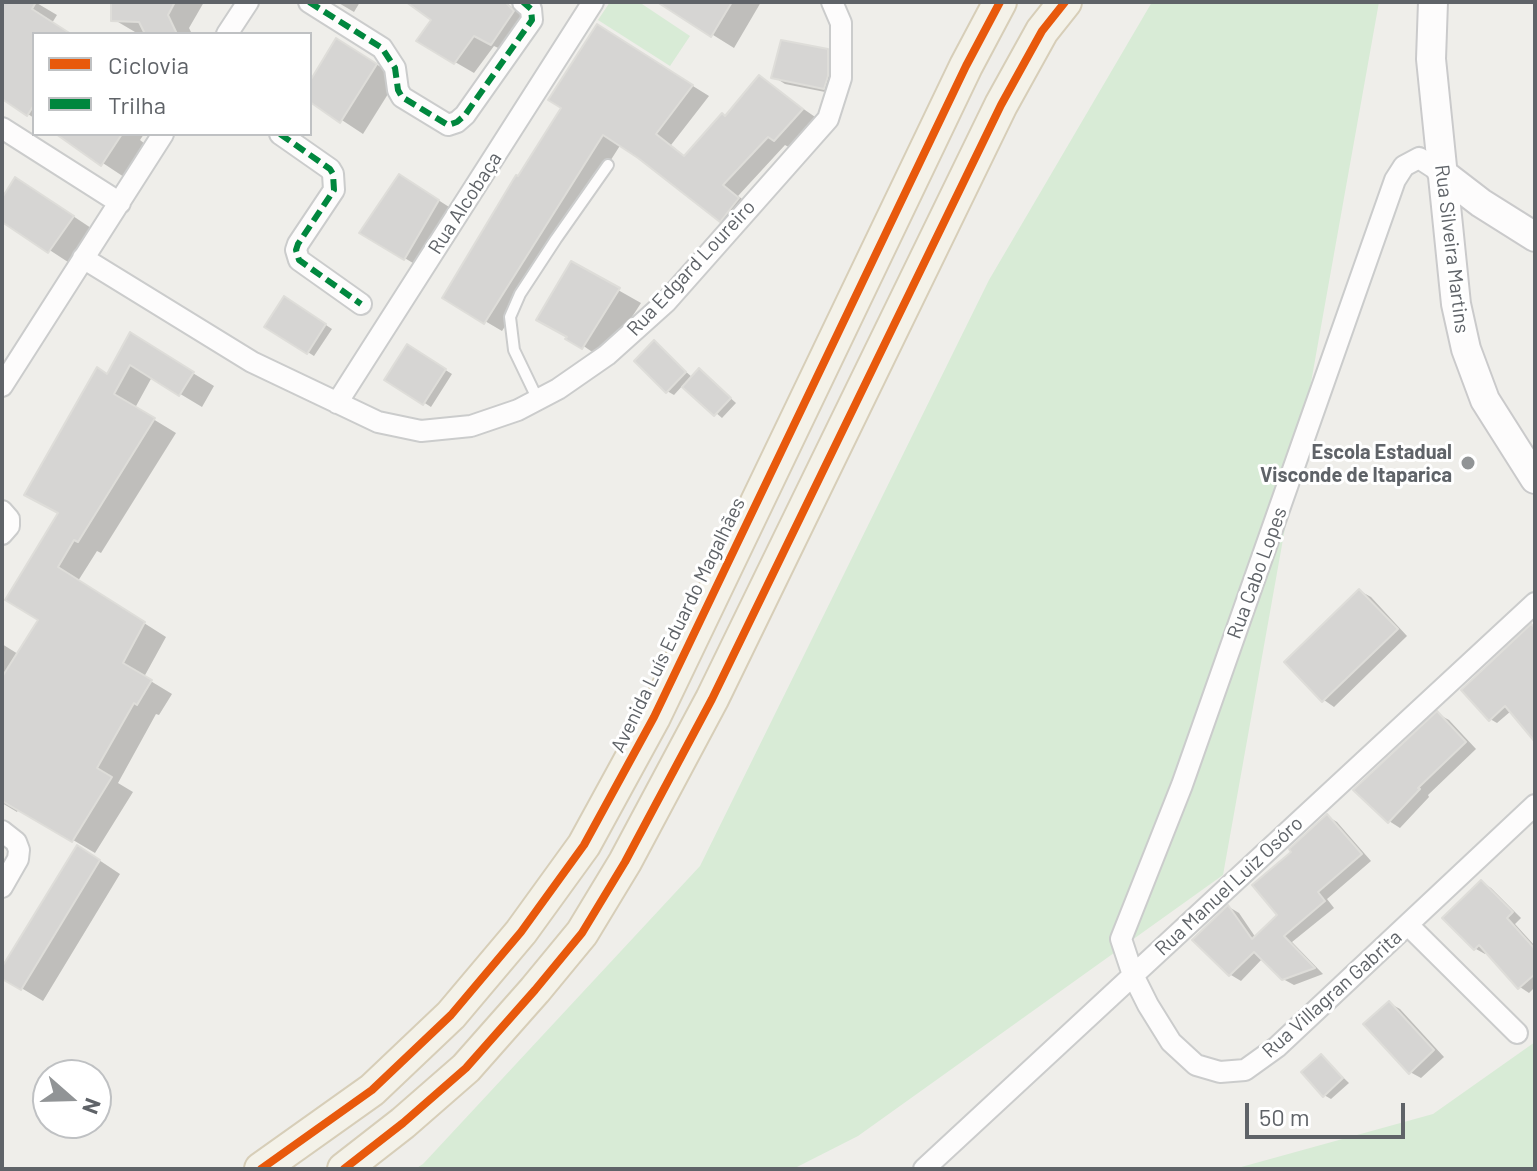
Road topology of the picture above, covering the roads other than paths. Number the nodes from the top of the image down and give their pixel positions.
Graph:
1 (248, 2) edge
2 (309, 2) edge
3 (523, 2) edge
4 (593, 2) edge
5 (832, 2) edge
6 (1000, 2) edge
7 (1065, 2) edge
8 (1433, 2) edge
9 (228, 32) edge
10 (2, 128) edge
11 (162, 136) edge
12 (283, 136) edge
13 (608, 165) dead end
14 (1442, 173) junction
15 (120, 203) junction
16 (1535, 237) edge
17 (83, 258) junction
18 (361, 304) dead end
19 (2, 386) edge
20 (538, 400) junction
21 (337, 403) junction
22 (1535, 479) edge
23 (2, 511) edge
24 (2, 534) edge
25 (1535, 603) edge
26 (1535, 805) edge
27 (2, 831) edge
28 (2, 887) edge
29 (1408, 925) junction
30 (1133, 975) junction
31 (1517, 1033) dead end
32 (261, 1169) edge
33 (344, 1169) edge
34 (924, 1169) edge

1 - 9 street
2 - 3 street
4 - 21 street, Rua Alcobaça
5 - 20 street, Rua Edgard Loureiro
6 - 32 main road, Avenida Luís Eduardo Magalhães
7 - 33 main road
8 - 14 main road, Rua Silveira Martins
10 - 15 street
11 - 15 street
12 - 18 street
13 - 20 lane
14 - 16 main road
14 - 22 main road, Rua Silveira Martins
14 - 30 street, Rua Cabo Lopes
15 - 17 street
17 - 19 street
17 - 21 street, Rua Edgard Loureiro
20 - 21 street, Rua Edgard Loureiro
23 - 24 street
25 - 30 street, Rua Manuel Luiz Osóro
26 - 29 street, Rua Villagran Gabrita
27 - 28 street
29 - 30 street, Rua Villagran Gabrita
29 - 31 street
30 - 34 street, Rua Manuel Luiz Osóro

